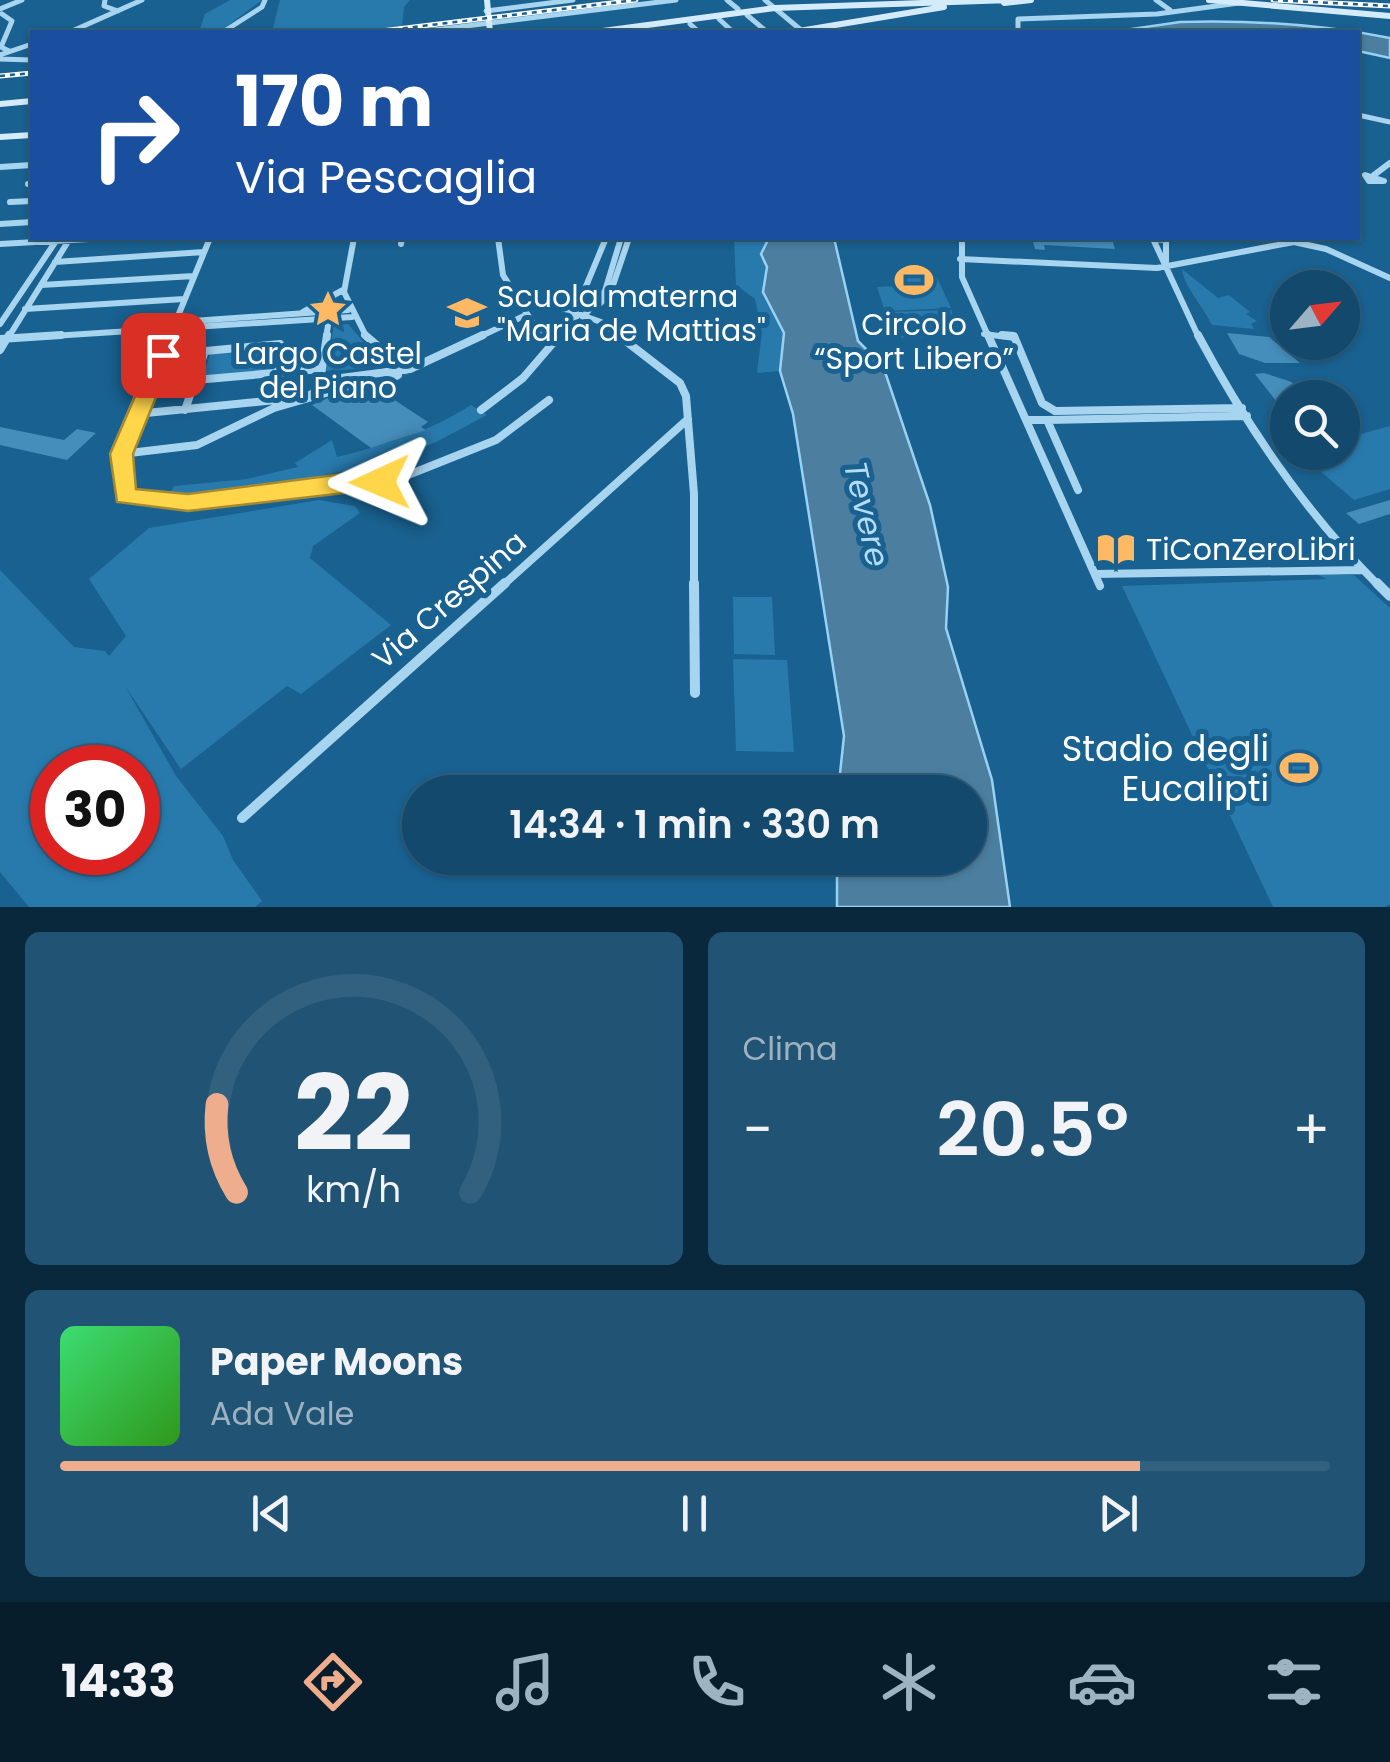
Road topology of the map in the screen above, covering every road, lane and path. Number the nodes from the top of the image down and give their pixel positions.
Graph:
1 (22, 0) edge
2 (105, 0) edge
3 (142, 0) edge
4 (265, 0) edge
5 (487, 0) edge
6 (557, 0) edge
7 (572, 0) edge
8 (676, 0) edge
9 (726, 0) edge
10 (765, 0) edge
11 (1011, 0) edge
12 (1031, 0) edge
13 (1156, 0) edge
14 (1209, 0) edge
15 (549, 1) edge
16 (878, 1) edge
17 (957, 1) edge
18 (1000, 1) edge
19 (1239, 3) junction
20 (968, 5) junction
21 (738, 9) dead end
22 (776, 9) junction
23 (118, 10) junction
24 (1024, 10) dead end
25 (1, 11) edge
26 (486, 11) junction
27 (1174, 12) junction
28 (883, 14) junction
29 (747, 16) dead end
30 (1390, 16) edge
31 (718, 19) dead end
32 (1028, 20) junction
33 (489, 22) junction
34 (690, 24) dead end
35 (1018, 28) dead end
36 (74, 30) edge
37 (226, 30) edge
38 (432, 30) edge
39 (492, 30) edge
40 (634, 30) edge
41 (698, 30) edge
42 (731, 30) edge
43 (764, 30) edge
44 (801, 30) joint
45 (30, 45) edge
46 (0, 54) edge
47 (30, 60) edge
48 (30, 101) edge
49 (0, 104) edge
50 (1360, 115) edge
51 (1390, 122) edge
52 (30, 135) edge
53 (0, 137) edge
54 (1390, 163) edge
55 (30, 164) edge
56 (0, 166) edge
57 (1374, 174) junction
58 (1387, 180) edge
59 (1369, 182) junction
60 (1360, 185) edge
61 (30, 201) edge
62 (10, 202) dead end
63 (30, 222) edge
64 (0, 224) edge
65 (64, 240) edge
66 (209, 240) edge
67 (354, 240) edge
68 (498, 240) edge
69 (605, 240) edge
70 (620, 240) edge
71 (628, 240) edge
72 (962, 240) edge
73 (1285, 240) edge
74 (0, 244) edge
75 (204, 252) junction
76 (960, 258) junction
77 (56, 262) junction
78 (1166, 267) junction
79 (194, 276) junction
80 (1390, 278) edge
81 (41, 285) junction
82 (343, 290) junction
83 (514, 290) junction
84 (184, 300) junction
85 (25, 310) junction
86 (592, 310) junction
87 (350, 313) junction
88 (526, 315) junction
89 (578, 316) junction
90 (295, 318) junction
91 (329, 319) junction
92 (0, 324) edge
93 (173, 325) junction
94 (539, 332) dead end
95 (984, 334) junction
96 (4, 337) edge
97 (0, 350) edge
98 (205, 351) junction
99 (163, 355) junction
100 (322, 369) junction
101 (406, 370) junction
102 (278, 373) junction
103 (196, 380) junction
104 (548, 400) dead end
105 (185, 410) junction
106 (481, 410) dead end
107 (1245, 412) junction
108 (146, 413) dead end
109 (1157, 413) junction
110 (688, 419) junction
111 (1027, 420) junction
112 (1047, 420) junction
113 (121, 454) junction
114 (1078, 490) dead end
115 (1362, 570) junction
116 (1095, 574) junction
117 (1100, 586) dead end
118 (1390, 596) edge
119 (696, 693) dead end
120 (242, 818) dead end

1 - 25 street
2 - 23 street
3 - 23 street
4 - 37 street
5 - 26 main road
6 - 15 street
7 - 26 street
8 - 33 street
9 - 21 street
10 - 22 street
11 - 18 main road
12 - 20 main road
13 - 27 street
14 - 19 main road
16 - 17 main road
16 - 22 main road
16 - 28 main road
17 - 18 main road
17 - 20 street
18 - 20 main road
19 - 27 street
19 - 30 main road
20 - 28 main road
22 - 40 main road
22 - 44 street
23 - 36 street
24 - 32 street
25 - 46 street
26 - 33 main road
27 - 32 street
28 - 44 main road
29 - 43 street
31 - 42 street
32 - 35 street
33 - 38 street
33 - 39 main road
34 - 41 street
45 - 46 street
46 - 47 street
48 - 49 main road
50 - 51 street
52 - 53 main road
54 - 57 street
55 - 56 street
57 - 58 street
57 - 59 street
58 - 59 street
59 - 60 street
61 - 62 street
63 - 64 street
65 - 74 street
65 - 77 street
65 - 92 street
66 - 75 street
67 - 82 street
68 - 83 street
69 - 89 street
70 - 86 street
71 - 86 street
72 - 76 street
73 - 78 street
73 - 80 street
75 - 77 street
75 - 79 street
76 - 78 street
76 - 95 street
77 - 81 street
78 - 107 street
79 - 81 street
79 - 84 street
81 - 85 street
82 - 87 street
82 - 90 street
83 - 88 street
83 - 89 street
84 - 85 street
84 - 93 street
85 - 96 street
86 - 89 street
87 - 90 street
87 - 91 street
87 - 101 street
88 - 94 street
88 - 101 street
89 - 106 street
89 - 110 street
90 - 91 street
90 - 93 street
91 - 100 street
93 - 96 street
93 - 99 street
93 - 113 street
95 - 109 street
95 - 111 street
96 - 97 street
98 - 99 street
98 - 102 street
98 - 103 street
99 - 113 street
100 - 102 street
100 - 105 street
101 - 113 street
102 - 103 street
103 - 105 street
104 - 113 street
105 - 108 street
107 - 109 street
107 - 115 street
109 - 112 street
110 - 119 street
110 - 120 street, Via Crespina
111 - 112 street
111 - 116 street
112 - 114 street
115 - 116 street
115 - 118 street
116 - 117 street

